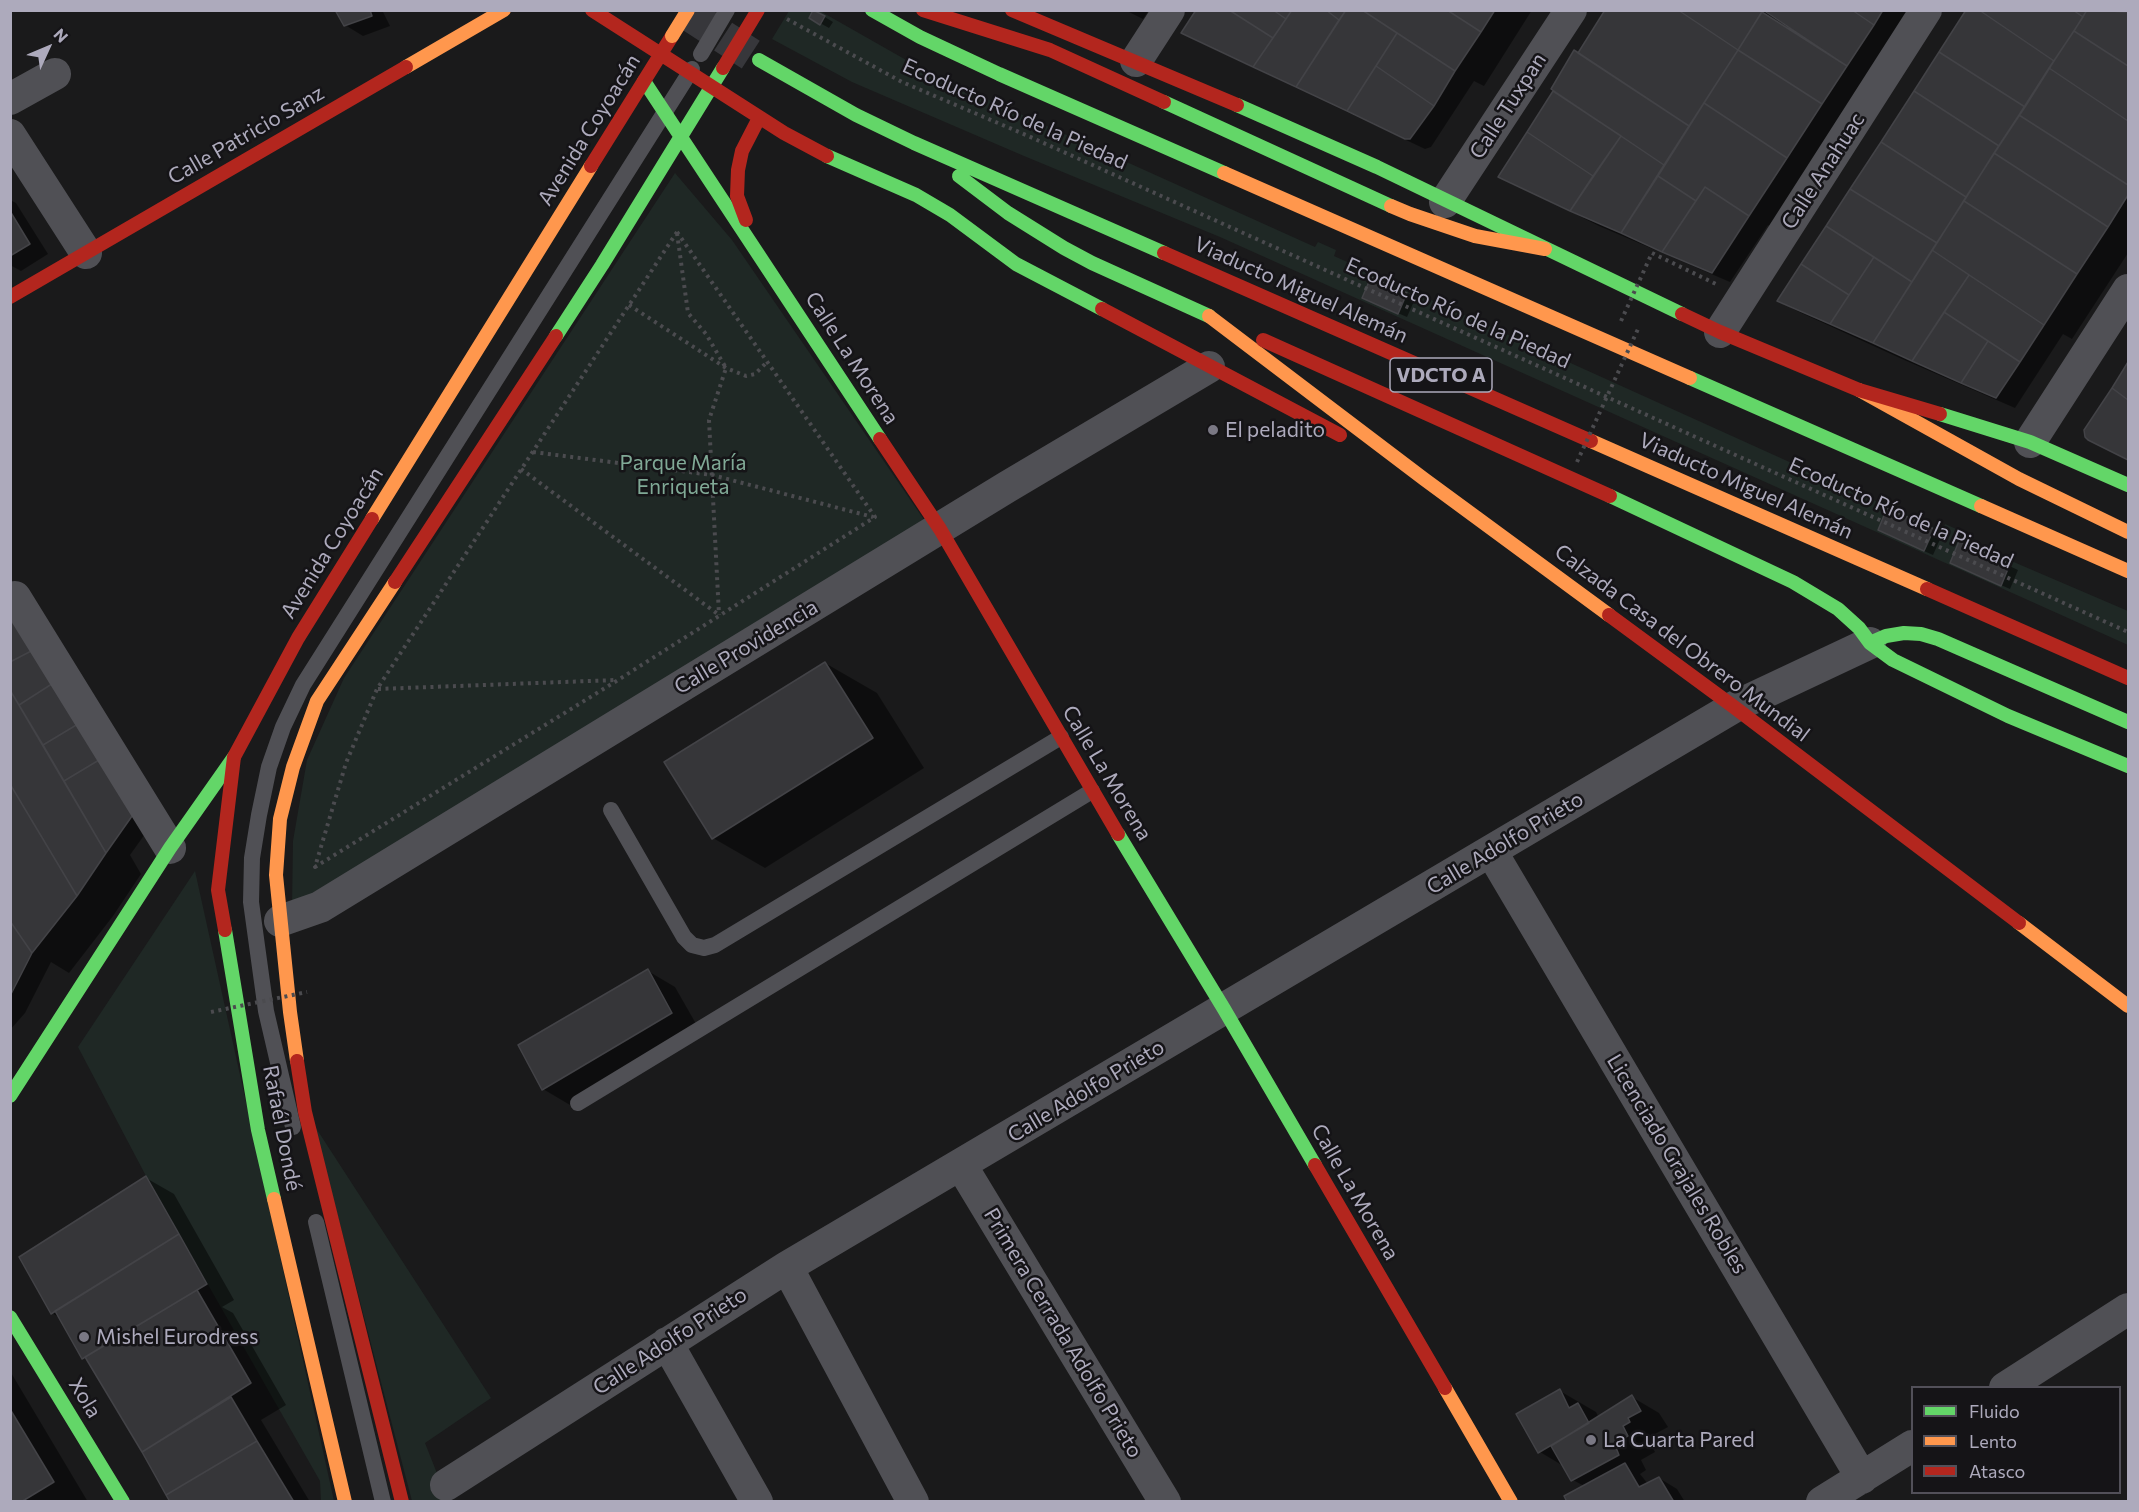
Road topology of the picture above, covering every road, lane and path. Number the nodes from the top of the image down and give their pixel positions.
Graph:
1 (504, 10) edge
2 (592, 10) edge
3 (688, 10) edge
4 (727, 10) edge
5 (758, 10) edge
6 (872, 10) edge
7 (923, 10) edge
8 (1012, 10) edge
9 (1169, 10) edge
10 (1571, 10) edge
11 (1926, 10) edge
12 (779, 15) dead end
13 (661, 54) junction
14 (759, 60) tunnel mouth
15 (1136, 61) junction
16 (690, 73) junction
17 (55, 74) dead end
18 (644, 81) junction
19 (711, 87) junction
20 (10, 99) edge
21 (666, 114) junction
22 (759, 118) junction
23 (681, 137) junction
24 (914, 142) junction
25 (15, 153) edge
26 (1445, 202) junction
27 (676, 232) junction
28 (1545, 249) junction
29 (86, 253) junction
30 (763, 261) junction
31 (1697, 275) dead end
32 (2128, 290) edge
33 (10, 297) edge
34 (629, 305) junction
35 (1209, 316) junction
36 (1621, 321) dead end
37 (1638, 328) dead end
38 (1720, 332) junction
39 (767, 362) junction
40 (1209, 367) junction
41 (726, 368) junction
42 (1859, 390) junction
43 (2030, 442) junction
44 (533, 452) junction
45 (1576, 462) dead end
46 (521, 469) junction
47 (712, 475) junction
48 (1425, 478) junction
49 (2128, 485) edge
50 (875, 517) junction
51 (940, 529) junction
52 (2128, 532) edge
53 (2128, 571) edge
54 (15, 597) dead end
55 (719, 615) junction
56 (2128, 632) edge
57 (1870, 643) junction
58 (2128, 678) edge
59 (618, 680) junction
60 (377, 689) junction
61 (1734, 707) junction
62 (2128, 722) edge
63 (1061, 737) junction
64 (234, 758) junction
65 (2128, 766) edge
66 (1092, 791) junction
67 (611, 810) dead end
68 (170, 848) junction
69 (1491, 851) junction
70 (280, 921) junction
71 (307, 992) dead end
72 (2128, 1006) edge
73 (1224, 1009) junction
74 (211, 1012) dead end
75 (10, 1096) edge
76 (578, 1103) dead end
77 (961, 1165) junction
78 (787, 1267) junction
79 (2128, 1309) edge
80 (10, 1317) edge
81 (668, 1343) junction
82 (2008, 1386) edge
83 (1911, 1447) edge
84 (1862, 1478) junction
85 (446, 1485) dead end
86 (123, 1502) edge
87 (345, 1502) edge
88 (383, 1502) edge
89 (402, 1502) edge
90 (757, 1502) edge
91 (914, 1502) edge
92 (1165, 1502) edge
93 (1511, 1502) edge
94 (1822, 1502) edge

1 - 29 main road, Calle Patricio Sanz
2 - 13 main road
3 - 13 main road, Avenida Coyoacán, bridge
4 - 16 lane, bridge
5 - 19 main road, bridge
6 - 53 main road
7 - 28 main road
8 - 15 main road
9 - 15 street
10 - 26 street, Calle Tuxpan
11 - 38 street, Calle Anahuac
12 - 56 path, Ecoducto Río de la Piedad
13 - 16 main road
13 - 18 main road, Avenida Coyoacán
14 - 24 main road, Viaducto Miguel Alemán / VDCTO A
15 - 26 main road
16 - 19 main road
16 - 21 lane
17 - 20 street
18 - 21 main road, Calle La Morena
18 - 64 main road, Avenida Coyoacán
19 - 22 main road
19 - 23 main road
21 - 23 main road, Calle La Morena
21 - 88 lane
22 - 30 main road
22 - 40 main road
23 - 30 main road, Calle La Morena
23 - 70 main road, Rafaél Dondé
24 - 35 main road
24 - 58 main road, Viaducto Miguel Alemán / VDCTO A
25 - 29 street
26 - 28 main road
27 - 34 path
27 - 39 path
27 - 41 path
28 - 38 main road
29 - 33 main road, Calle Patricio Sanz
30 - 51 main road, Calle La Morena
31 - 36 path, bridge
32 - 43 street
34 - 41 path
34 - 44 path
35 - 48 main road, Calzada Casa del Obrero Mundial
35 - 57 main road
37 - 45 path, bridge
38 - 42 main road
39 - 41 path
39 - 50 path
40 - 48 main road
40 - 51 street, Calle Providencia
41 - 47 path
42 - 43 main road
42 - 52 main road
43 - 49 main road
44 - 46 path
44 - 47 path
46 - 55 path
46 - 60 path
47 - 50 path
47 - 55 path
48 - 61 main road, Calzada Casa del Obrero Mundial
50 - 55 path
51 - 63 main road, Calle La Morena
51 - 70 street, Calle Providencia
54 - 68 street
55 - 59 path
57 - 61 street, Calle Adolfo Prieto
57 - 62 main road
57 - 65 main road
59 - 60 path
59 - 60 path
61 - 69 street, Calle Adolfo Prieto
61 - 72 main road, Calzada Casa del Obrero Mundial
63 - 66 main road, Calle La Morena
63 - 67 lane
64 - 68 main road, Avenida Coyoacán
64 - 87 main road, Rafaél Dondé
66 - 73 main road, Calle La Morena
66 - 76 lane
68 - 75 main road, Avenida Coyoacán
69 - 73 street, Calle Adolfo Prieto
69 - 84 street, Licenciado Grajales Robles
70 - 89 main road, Rafaél Dondé
71 - 74 path, bridge
73 - 77 street, Calle Adolfo Prieto
73 - 93 main road, Calle La Morena
77 - 78 street, Calle Adolfo Prieto
77 - 92 street, Primera Cerrada Adolfo Prieto
78 - 81 street, Calle Adolfo Prieto
78 - 91 street
79 - 82 street
80 - 86 main road, Xola
81 - 85 street, Calle Adolfo Prieto
81 - 90 street
83 - 84 street
84 - 94 street

